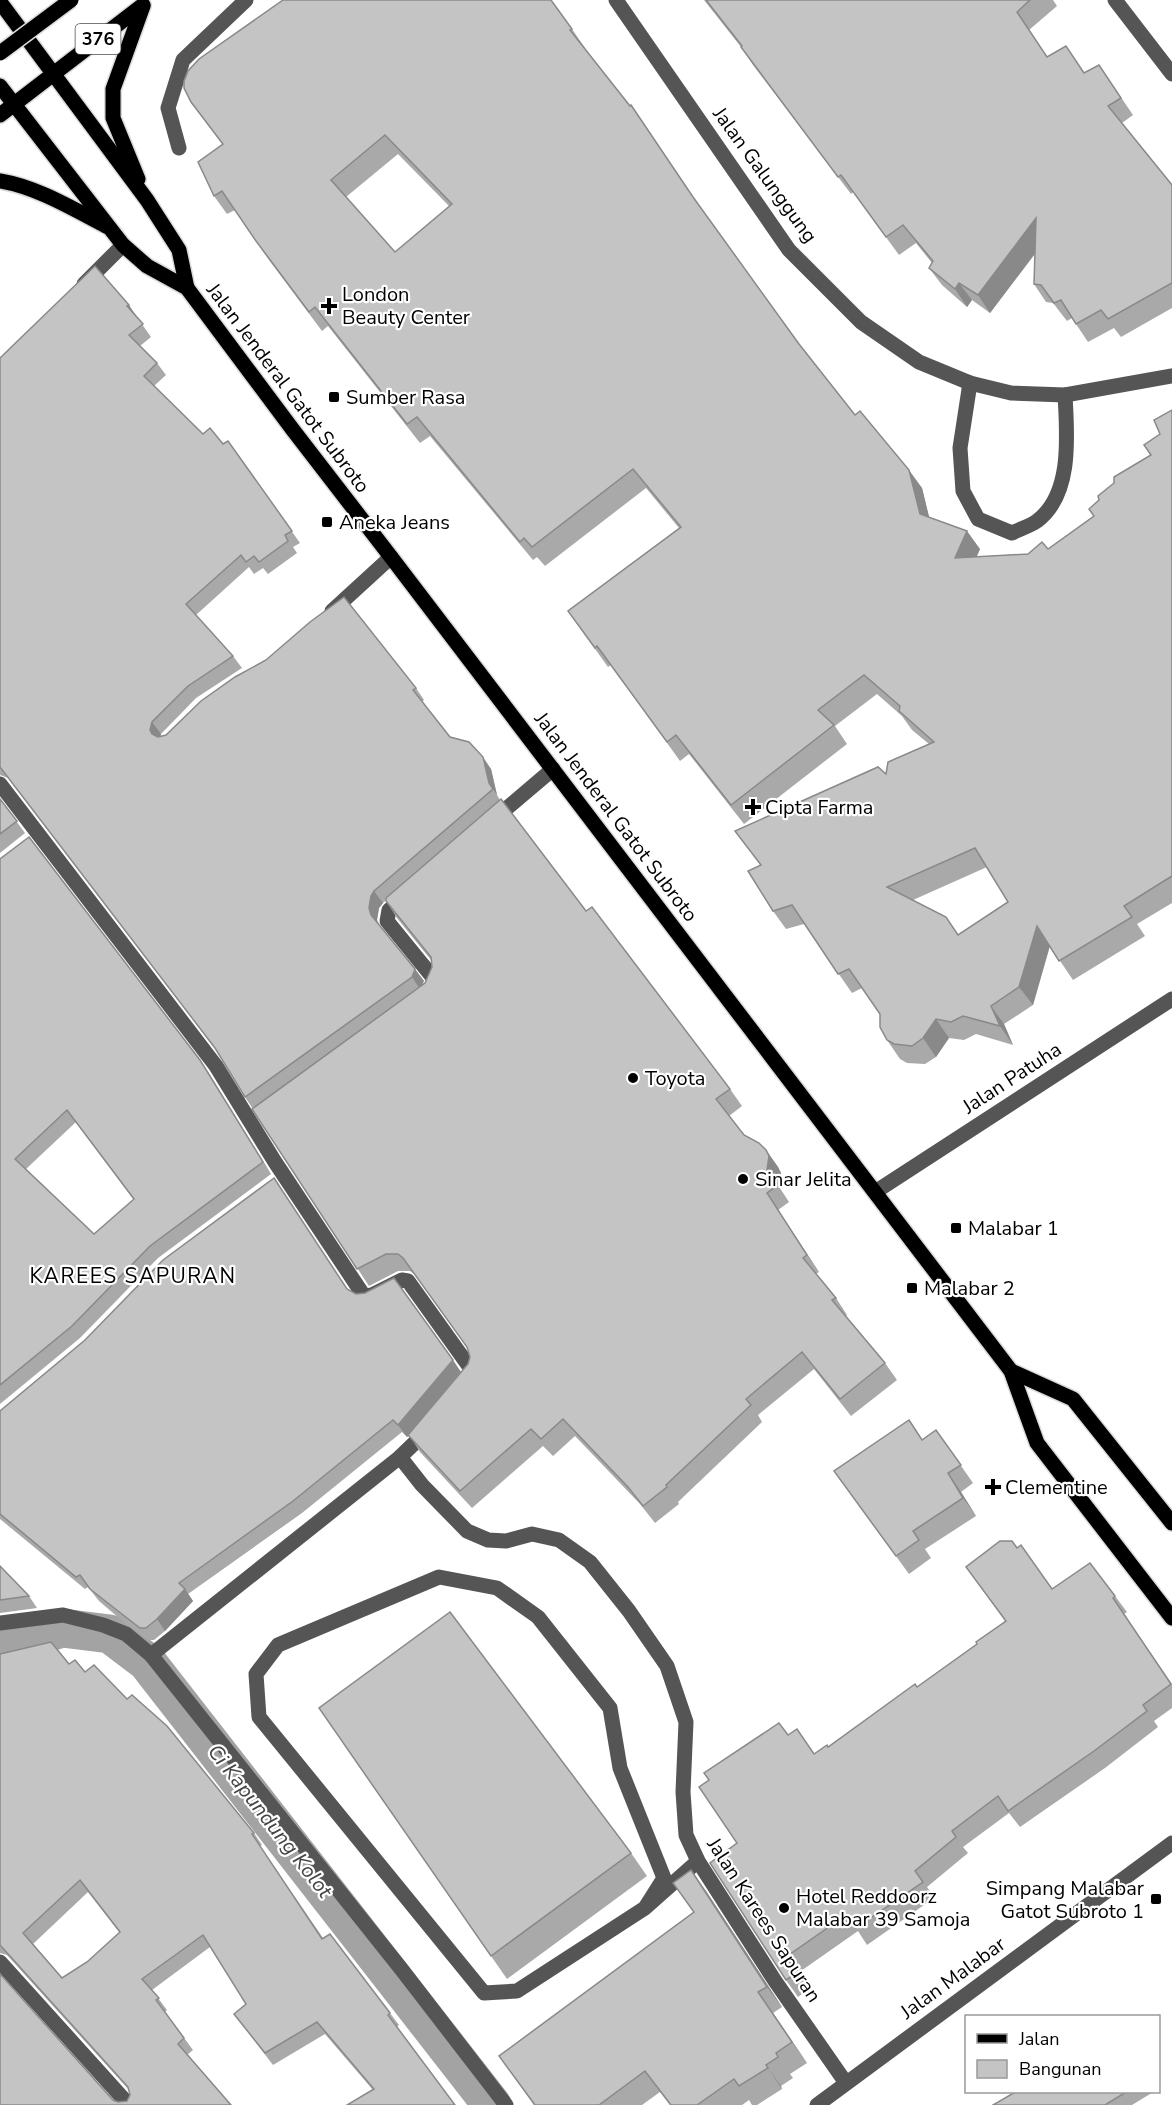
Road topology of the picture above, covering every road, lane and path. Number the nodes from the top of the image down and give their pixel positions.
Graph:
1 (71, 0) edge
2 (246, 0) edge
3 (616, 0) edge
4 (1116, 0) edge
5 (0, 2) edge
6 (147, 3) edge
7 (0, 53) edge
8 (54, 73) junction
9 (1172, 74) edge
10 (0, 86) edge
11 (14, 104) junction
12 (0, 115) edge
13 (179, 148) dead end
14 (0, 181) edge
15 (147, 200) junction
16 (111, 228) junction
17 (123, 244) junction
18 (187, 288) junction
19 (74, 294) edge
20 (1172, 376) edge
21 (970, 383) junction
22 (1065, 395) junction
23 (391, 557) junction
24 (319, 622) edge
25 (553, 769) junction
26 (0, 784) edge
27 (479, 832) edge
28 (40, 834) junction
29 (24, 847) edge
30 (416, 887) edge
31 (1172, 999) edge
32 (418, 1001) edge
33 (875, 1192) junction
34 (1011, 1371) junction
35 (455, 1397) edge
36 (436, 1421) edge
37 (400, 1457) junction
38 (1172, 1523) edge
39 (1172, 1618) edge
40 (0, 1623) edge
41 (151, 1655) junction
42 (1172, 1843) edge
43 (698, 1861) junction
44 (645, 1908) junction
45 (0, 1962) edge
46 (846, 2083) junction
47 (129, 2105) edge
48 (506, 2105) edge
49 (817, 2105) edge

1 - 7 main road, 376, bridge
2 - 13 street
3 - 21 street, Jalan Galunggung
4 - 9 street
5 - 8 main road, Jalan Jenderal Gatot Subroto
6 - 8 main road, 376
6 - 15 main road
8 - 11 main road
8 - 15 main road, Jalan Jenderal Gatot Subroto
10 - 11 main road, Jalan Jenderal Gatot Subroto
11 - 12 main road
11 - 16 main road, Jalan Jenderal Gatot Subroto
14 - 16 main road
15 - 18 main road, Jalan Jenderal Gatot Subroto
16 - 17 main road, Jalan Jenderal Gatot Subroto
17 - 18 main road, Jalan Jenderal Gatot Subroto
17 - 19 street
18 - 23 main road, Jalan Jenderal Gatot Subroto
20 - 22 street, Jalan Galunggung
21 - 22 street, Jalan Galunggung
21 - 22 street
23 - 24 street
23 - 25 main road, Jalan Jenderal Gatot Subroto
25 - 27 street
25 - 33 main road, Jalan Jenderal Gatot Subroto
26 - 28 street
28 - 29 street
28 - 35 street
30 - 32 street
31 - 33 street, Jalan Patuha
33 - 34 main road, Jalan Jenderal Gatot Subroto
34 - 38 main road, Jalan Jenderal Gatot Subroto
34 - 39 main road, Jalan Jenderal Gatot Subroto
36 - 37 street
37 - 41 street
37 - 43 street, Jalan Karees Sapuran
40 - 41 street
41 - 48 street
42 - 46 street, Jalan Malabar
43 - 44 street
43 - 46 street, Jalan Karees Sapuran
44 - 44 street
45 - 47 street
46 - 49 street, Jalan Malabar

